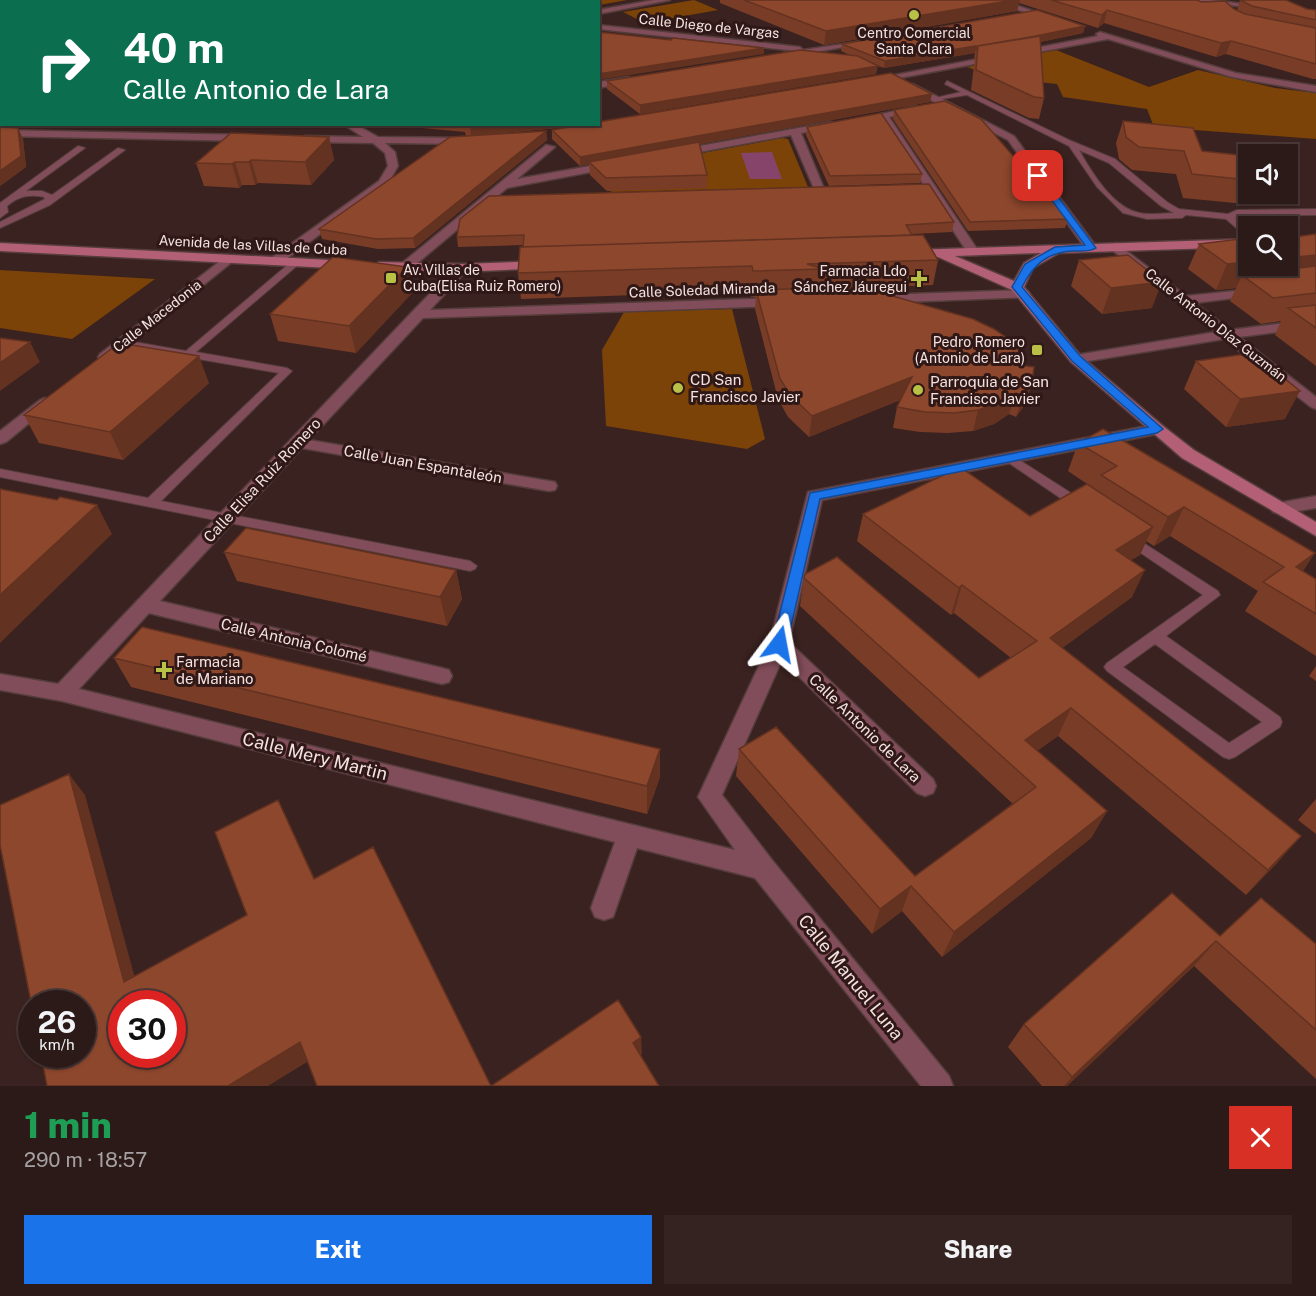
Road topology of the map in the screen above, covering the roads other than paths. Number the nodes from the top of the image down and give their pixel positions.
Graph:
1 (666, 0) edge
2 (993, 0) edge
3 (1190, 0) edge
4 (1218, 3) junction
5 (1275, 8) edge
6 (1226, 10) edge
7 (600, 12) edge
8 (1035, 13) junction
9 (1013, 18) edge
10 (1056, 20) edge
11 (600, 27) edge
12 (1088, 30) edge
13 (1110, 36) junction
14 (876, 41) edge
15 (817, 51) junction
16 (782, 56) edge
17 (891, 76) junction
18 (643, 78) edge
19 (868, 80) edge
20 (947, 83) dead end
21 (600, 85) edge
22 (1316, 89) edge
23 (968, 93) junction
24 (942, 102) junction
25 (883, 115) junction
26 (351, 126) edge
27 (795, 132) junction
28 (0, 133) edge
29 (258, 138) edge
30 (294, 138) edge
31 (376, 140) junction
32 (482, 141) edge
33 (1073, 146) junction
34 (81, 148) dead end
35 (121, 150) dead end
36 (558, 155) edge
37 (668, 155) edge
38 (567, 164) dead end
39 (621, 164) edge
40 (575, 172) junction
41 (505, 185) junction
42 (820, 191) edge
43 (18, 193) dead end
44 (486, 200) junction
45 (510, 200) edge
46 (47, 203) junction
47 (1316, 212) edge
48 (1199, 214) junction
49 (0, 215) edge
50 (1229, 217) junction
51 (0, 225) edge
52 (1238, 226) edge
53 (1238, 243) edge
54 (0, 247) edge
55 (1116, 247) junction
56 (1091, 248) junction
57 (1058, 249) junction
58 (973, 252) junction
59 (936, 253) junction
60 (902, 254) edge
61 (228, 259) junction
62 (274, 262) junction
63 (294, 264) junction
64 (555, 264) edge
65 (405, 267) junction
66 (462, 268) junction
67 (1272, 289) edge
68 (1020, 291) junction
69 (869, 299) edge
70 (1185, 300) junction
71 (798, 302) edge
72 (418, 314) junction
73 (1316, 323) edge
74 (1229, 334) junction
75 (123, 343) junction
76 (188, 354) junction
77 (1076, 359) junction
78 (95, 365) edge
79 (57, 394) edge
80 (1316, 404) edge
81 (1157, 429) junction
82 (0, 438) edge
83 (298, 443) junction
84 (1010, 458) junction
85 (0, 473) edge
86 (549, 486) dead end
87 (1316, 502) edge
88 (150, 504) junction
89 (1279, 508) junction
90 (1097, 517) edge
91 (225, 520) junction
92 (1116, 530) edge
93 (1316, 530) edge
94 (470, 566) dead end
95 (145, 605) junction
96 (1155, 636) junction
97 (779, 644) junction
98 (442, 676) dead end
99 (0, 682) edge
100 (62, 693) junction
101 (925, 786) dead end
102 (629, 836) junction
103 (763, 867) junction
104 (604, 908) dead end
105 (939, 1086) edge

1 - 7 street
2 - 8 street
3 - 4 street
4 - 5 street
4 - 6 street
8 - 9 street
8 - 10 street
11 - 15 street, Calle Diego de Vargas
12 - 13 street
13 - 17 street
13 - 22 street
14 - 15 street
15 - 16 street
17 - 19 street
17 - 24 street
18 - 21 street
20 - 23 lane
23 - 24 lane
23 - 33 lane
24 - 25 street
24 - 56 street
25 - 27 street
25 - 58 street
26 - 31 street
27 - 37 street
27 - 42 street
28 - 29 street
30 - 31 street
31 - 32 street
31 - 62 street
33 - 48 lane
33 - 48 lane
34 - 43 lane
35 - 46 lane
36 - 41 street
38 - 40 street
39 - 40 street
40 - 41 street
41 - 44 street
44 - 45 street
44 - 65 street
46 - 49 lane
46 - 51 lane
47 - 50 lane
48 - 50 lane
50 - 52 lane
53 - 55 street
54 - 61 street, Avenida de las Villas de Cuba
55 - 56 street
55 - 70 street, Calle Antonio Díaz Guzmán
56 - 57 street
57 - 58 street
57 - 68 street
58 - 59 street
59 - 60 street
59 - 68 street
61 - 62 street, Avenida de las Villas de Cuba
61 - 75 street, Calle Macedonia
62 - 63 street, Avenida de las Villas de Cuba
63 - 65 street, Avenida de las Villas de Cuba
63 - 76 lane
64 - 66 street, Avenida de las Villas de Cuba
65 - 66 street, Avenida de las Villas de Cuba
66 - 72 street, Calle Elisa Ruiz Romero
67 - 70 street
68 - 69 street
68 - 77 street
70 - 74 street, Calle Antonio Díaz Guzmán
71 - 72 street, Calle Soledad Miranda
72 - 83 street, Calle Elisa Ruiz Romero
73 - 74 street
74 - 77 street
74 - 80 street, Calle Antonio Díaz Guzmán
75 - 76 lane
75 - 78 street, Calle Macedonia
76 - 88 lane
77 - 81 street
79 - 82 street
81 - 84 street
81 - 89 street
83 - 86 street, Calle Juan Espantaleón
83 - 91 street, Calle Elisa Ruiz Romero
84 - 90 lane
84 - 97 street
85 - 88 lane
87 - 89 street
88 - 91 lane
89 - 93 street
91 - 94 lane
91 - 95 street, Calle Elisa Ruiz Romero
92 - 96 lane
95 - 98 street, Calle Antonia Colomé
95 - 100 street, Calle Elisa Ruiz Romero
96 - 96 lane
97 - 101 street, Calle Antonio de Lara
97 - 103 street
99 - 100 street, Calle Mery Martin
100 - 102 street, Calle Mery Martin
102 - 103 street, Calle Mery Martin
102 - 104 street
103 - 105 street, Calle Manuel Luna

